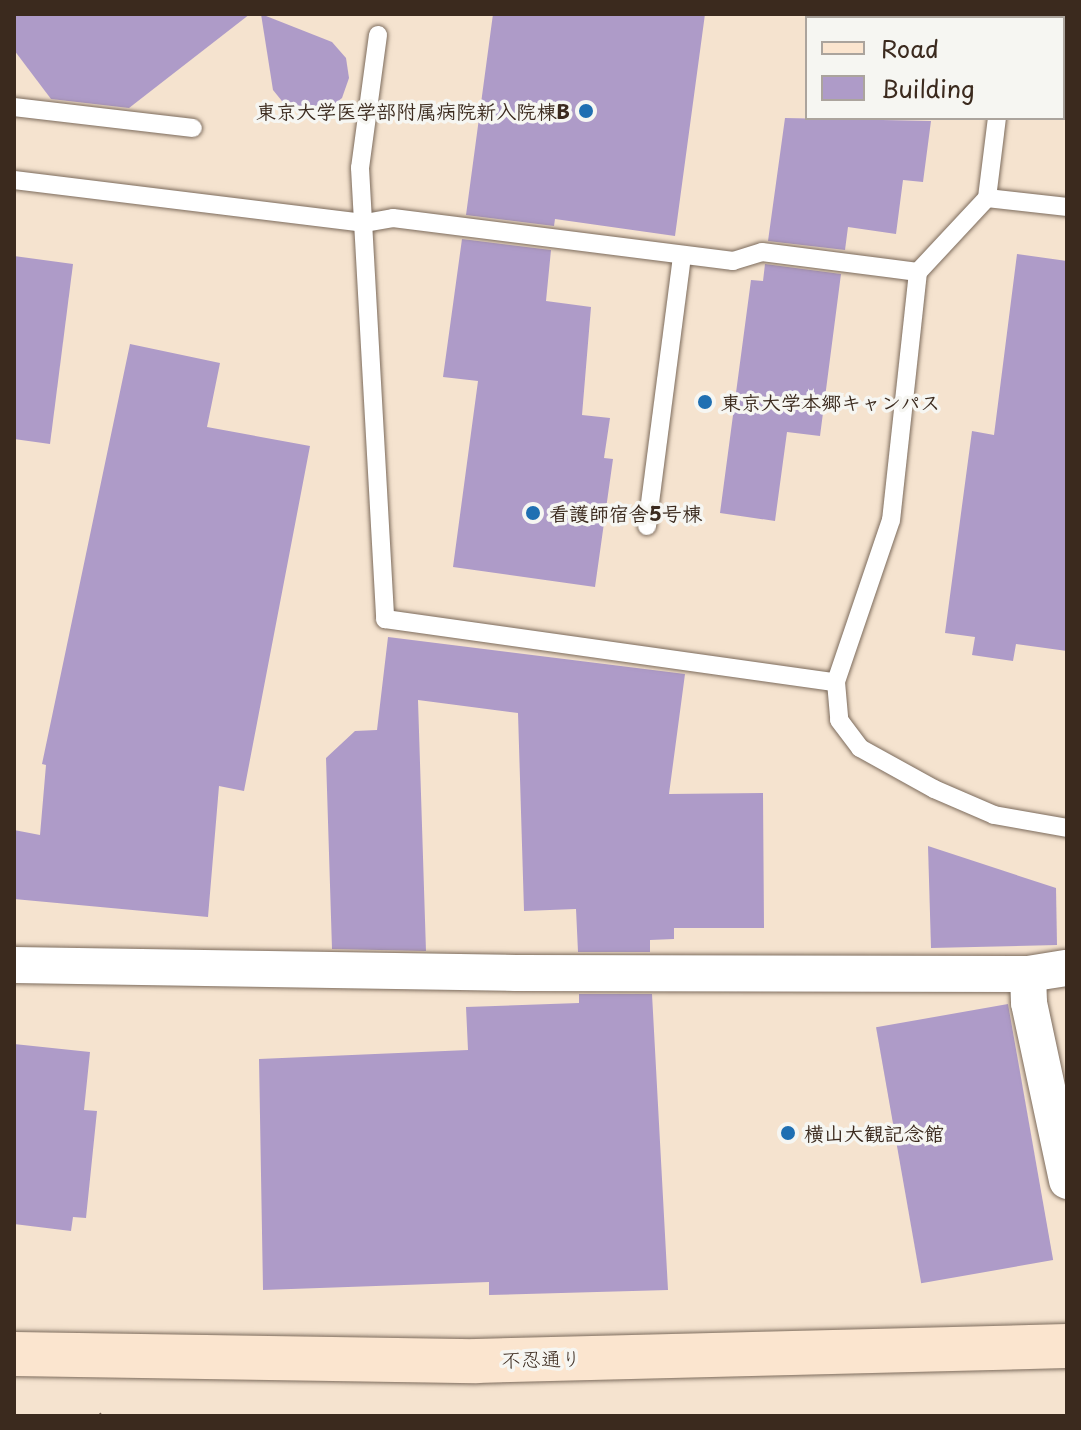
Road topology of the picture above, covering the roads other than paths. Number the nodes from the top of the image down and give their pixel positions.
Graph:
1 (378, 35) dead end
2 (14, 107) edge
3 (997, 120) edge
4 (193, 128) dead end
5 (14, 180) edge
6 (987, 198) junction
7 (1067, 207) edge
8 (365, 223) junction
9 (682, 255) junction
10 (918, 272) junction
11 (647, 526) dead end
12 (836, 682) junction
13 (1067, 828) edge
14 (14, 965) edge
15 (1067, 968) edge
16 (1028, 974) junction
17 (1067, 1181) edge
18 (1067, 1346) edge
19 (14, 1354) edge

1 - 8 lane
2 - 4 lane
3 - 6 lane
5 - 8 lane
6 - 7 lane
6 - 10 lane
8 - 9 lane
8 - 12 lane
9 - 10 lane
9 - 11 lane
10 - 12 lane
12 - 13 lane
14 - 16 street
15 - 16 street
16 - 17 street
18 - 19 main road, 不忍通り

